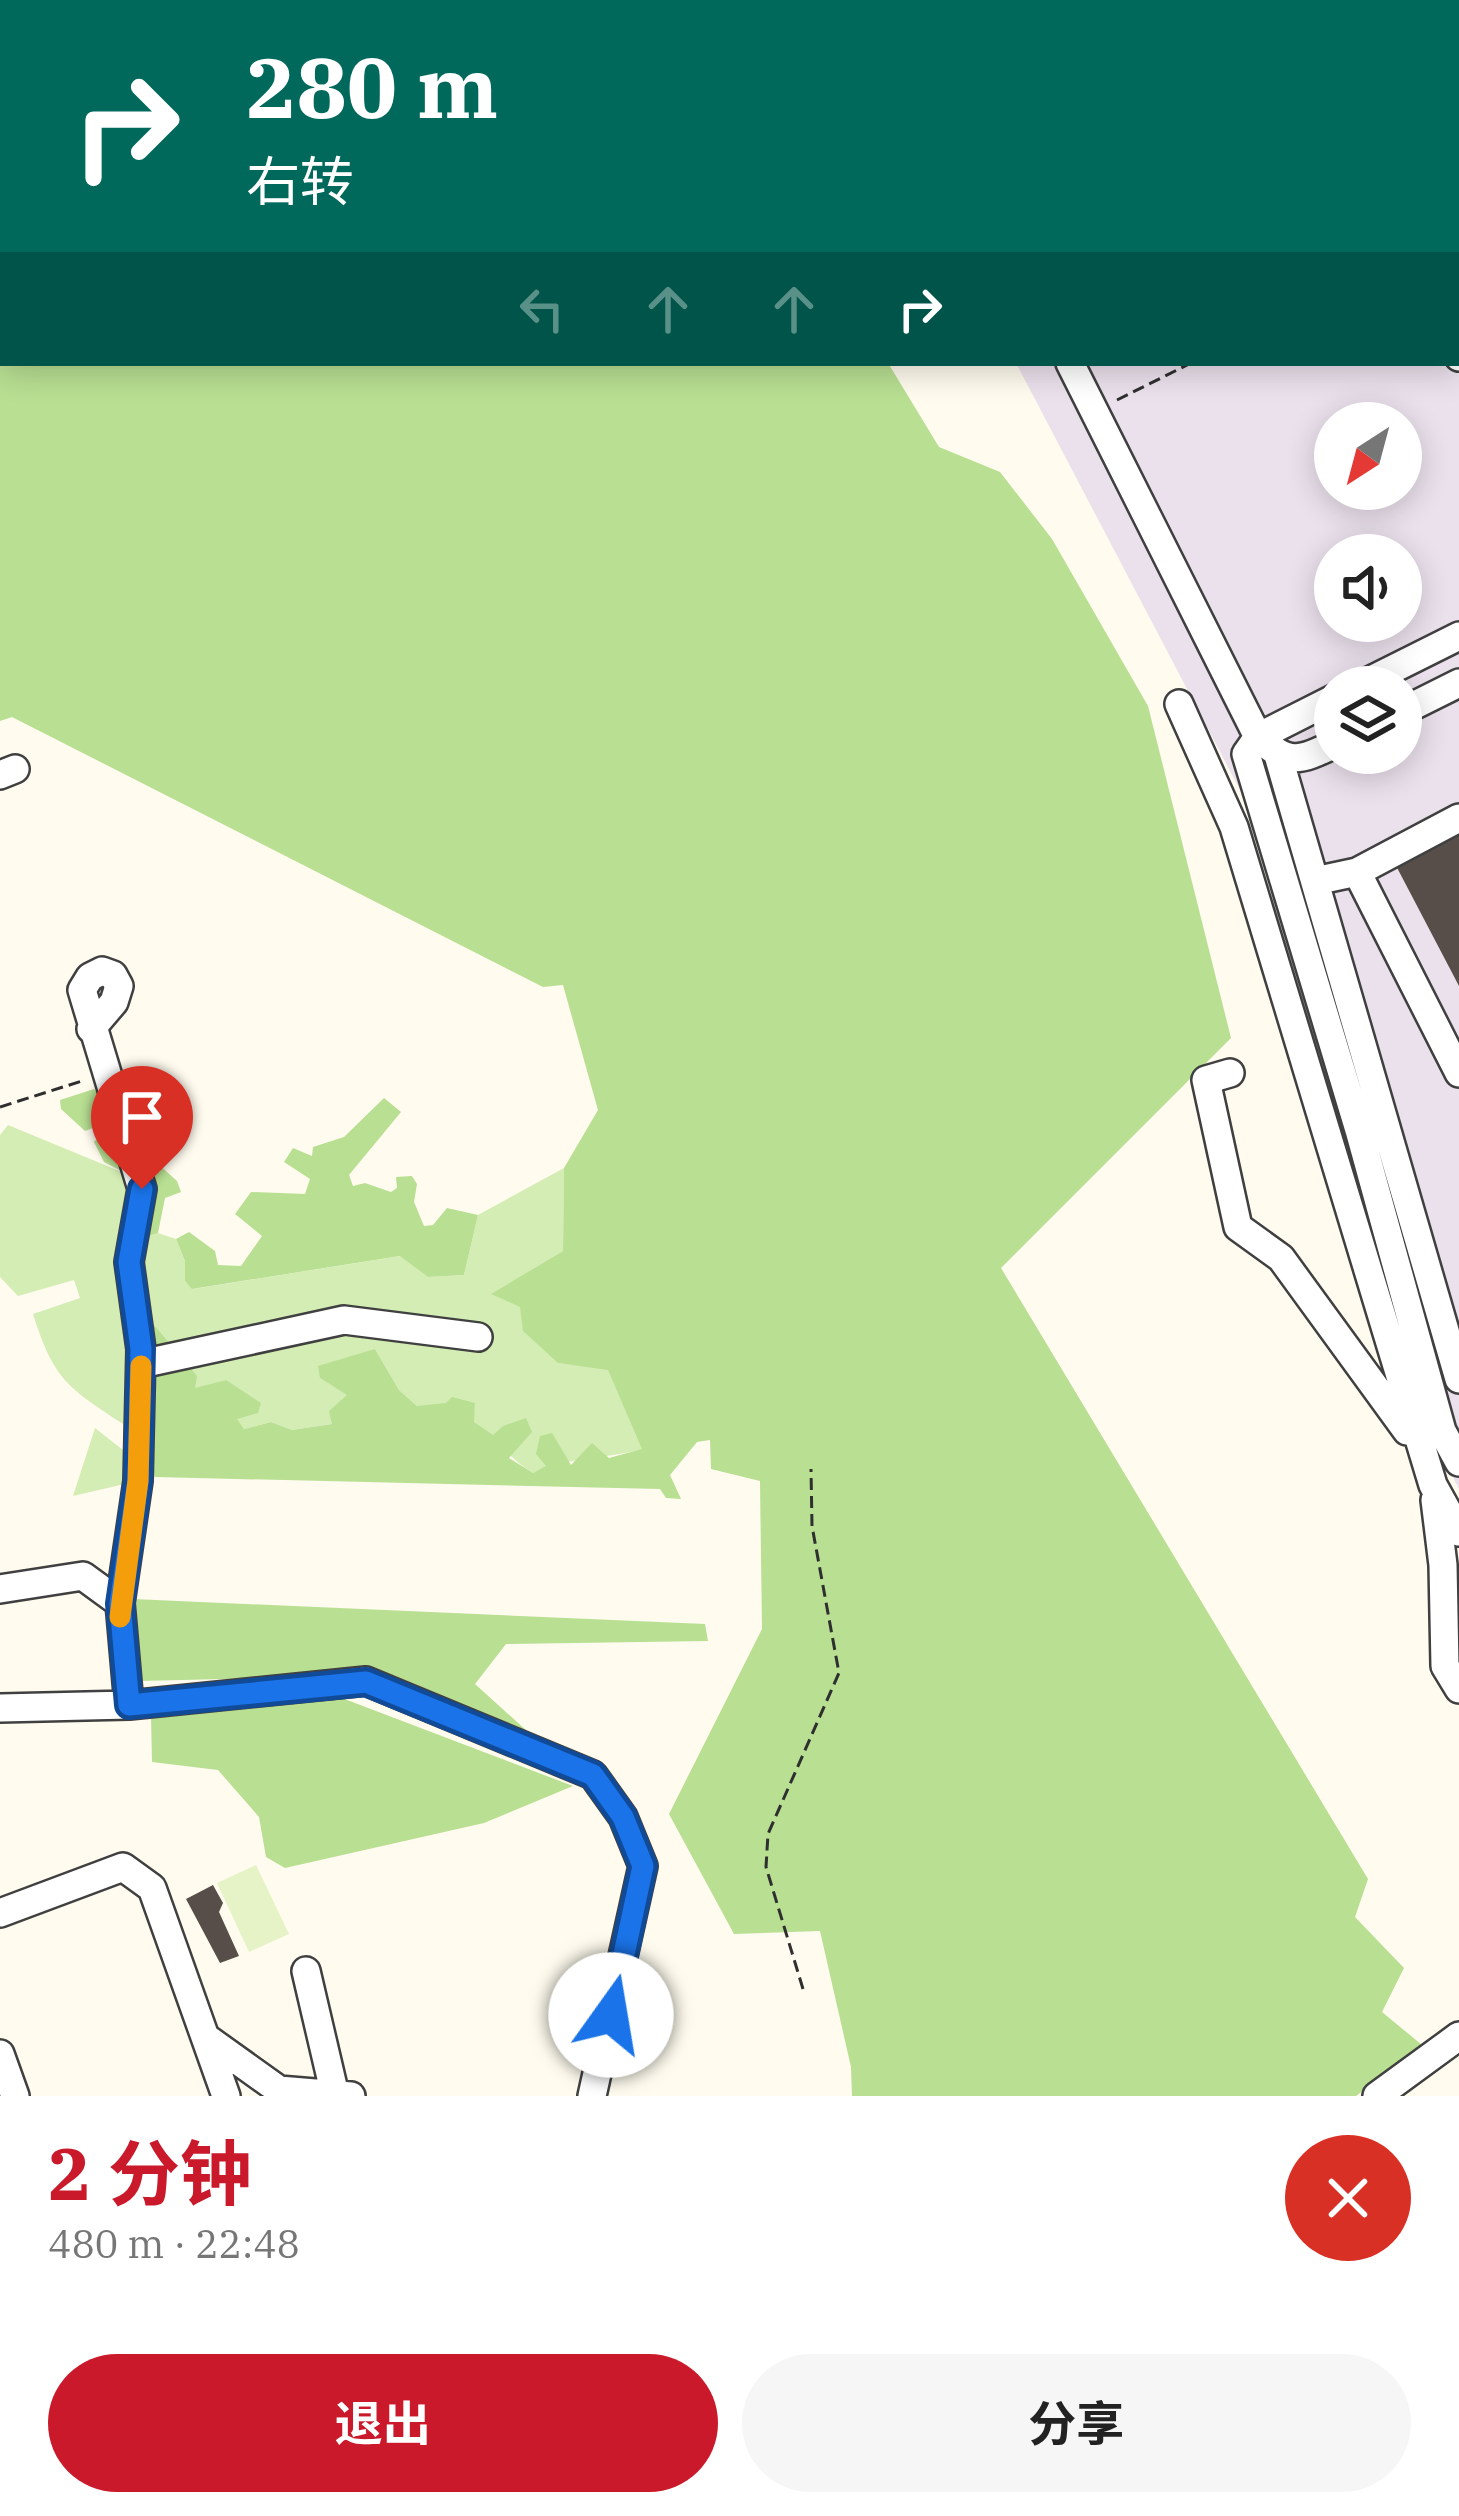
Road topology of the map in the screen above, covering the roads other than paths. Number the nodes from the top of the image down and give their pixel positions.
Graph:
1 (1071, 366) edge
2 (1459, 636) edge
3 (1399, 666) edge
4 (1459, 683) edge
5 (1422, 702) edge
6 (1179, 704) dead end
7 (1314, 713) edge
8 (1268, 746) junction
9 (1314, 754) edge
10 (1459, 818) edge
11 (1357, 872) junction
12 (1315, 881) junction
13 (91, 1029) dead end
14 (1230, 1073) dead end
15 (1459, 1073) edge
16 (478, 1336) dead end
17 (141, 1364) junction
18 (1459, 1379) edge
19 (1459, 1462) edge
20 (1433, 1485) junction
21 (1459, 1532) edge
22 (0, 1589) edge
23 (120, 1604) junction
24 (1459, 1689) edge
25 (129, 1705) junction
26 (0, 1708) edge
27 (0, 1913) edge
28 (306, 1971) dead end
29 (1459, 2036) edge
30 (205, 2037) junction
31 (0, 2054) edge
32 (274, 2093) edge
33 (15, 2096) edge
34 (226, 2096) edge
35 (335, 2096) edge
36 (351, 2096) edge
37 (592, 2096) edge
38 (1377, 2096) edge

1 - 8 street
2 - 3 street
4 - 5 street
6 - 20 street
7 - 8 street
8 - 9 street
8 - 12 street
8 - 19 street
10 - 11 street
11 - 12 street
11 - 15 street
12 - 18 street
13 - 17 street
14 - 20 street
16 - 17 street
17 - 23 street
20 - 21 street
20 - 24 street
22 - 23 street
23 - 25 street
25 - 26 street
25 - 37 street
27 - 30 street
28 - 35 street
29 - 38 street
30 - 32 street
30 - 34 street
31 - 33 street
32 - 35 street
35 - 36 street

